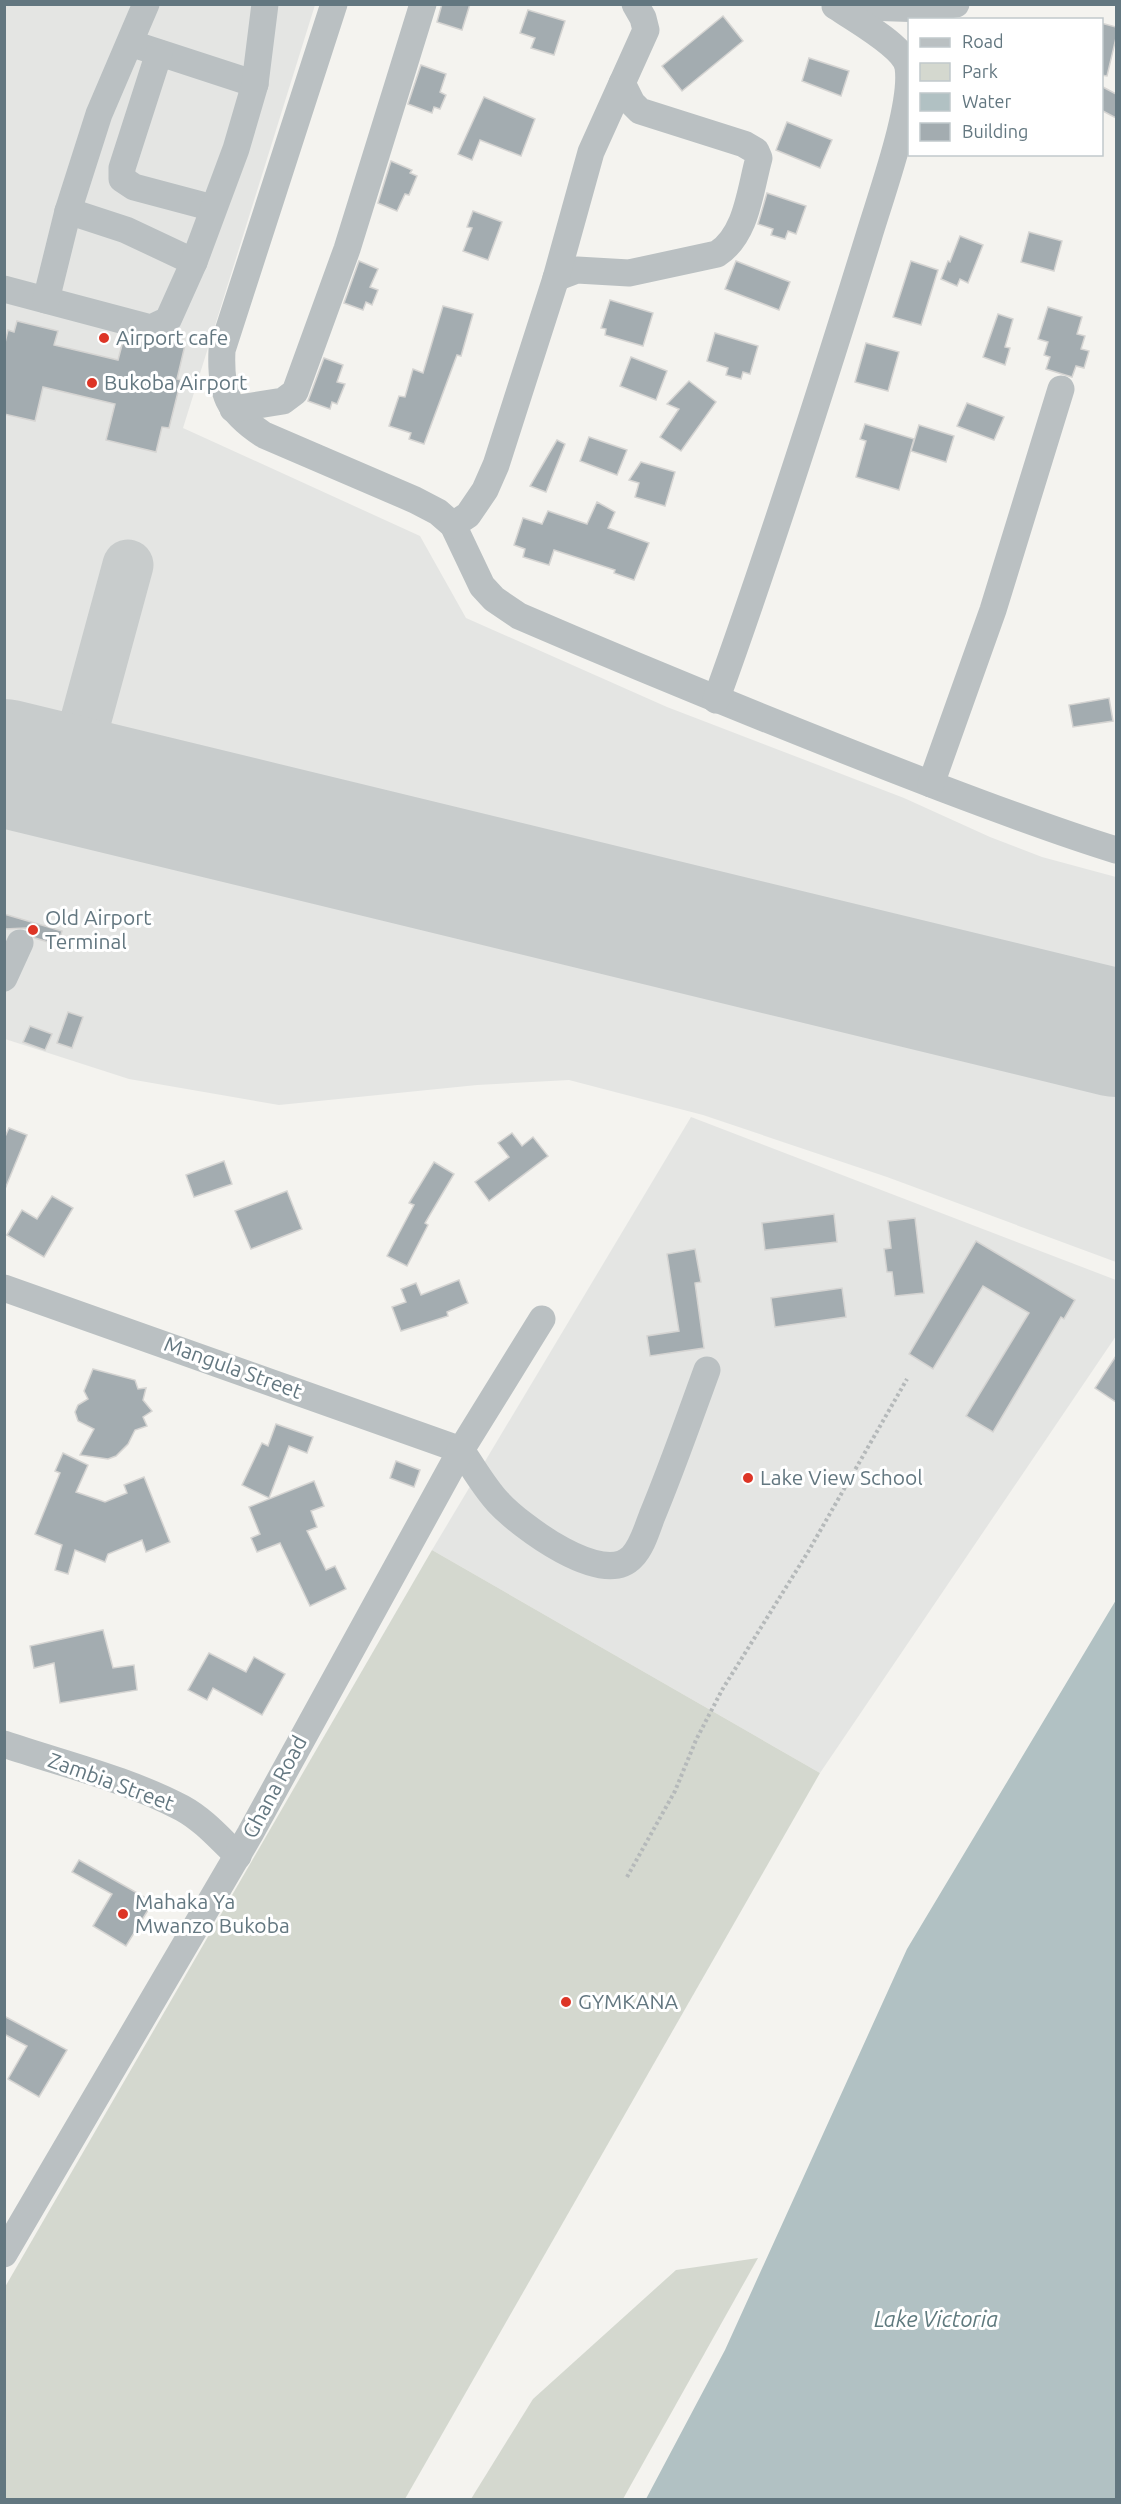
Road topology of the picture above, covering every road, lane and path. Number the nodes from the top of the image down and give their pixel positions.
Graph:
1 (146, 4) edge
2 (265, 4) edge
3 (334, 4) edge
4 (423, 4) edge
5 (636, 4) edge
6 (956, 4) edge
7 (832, 6) edge
8 (130, 42) junction
9 (159, 53) junction
10 (908, 67) edge
11 (622, 83) junction
12 (255, 84) junction
13 (908, 97) edge
14 (213, 208) junction
15 (68, 211) junction
16 (194, 262) junction
17 (556, 278) junction
18 (4, 289) edge
19 (46, 300) junction
20 (1061, 389) dead end
21 (232, 409) junction
22 (453, 525) junction
23 (716, 700) junction
24 (931, 784) junction
25 (1116, 850) edge
26 (20, 943) dead end
27 (4, 978) edge
28 (4, 1288) edge
29 (542, 1319) dead end
30 (707, 1370) dead end
31 (907, 1379) dead end
32 (461, 1450) junction
33 (4, 1744) edge
34 (238, 1856) junction
35 (627, 1877) dead end
36 (4, 2253) edge

1 - 8 street
2 - 12 street
3 - 21 street
4 - 21 street
5 - 11 street
6 - 7 street
7 - 10 street
8 - 9 street
8 - 15 street
9 - 12 street
9 - 14 street
11 - 17 street
11 - 17 street
12 - 14 street
13 - 23 street
14 - 16 street
15 - 16 street
15 - 19 street
16 - 19 street
17 - 22 street
18 - 19 street
20 - 24 street
21 - 22 street
22 - 23 street
23 - 24 street
24 - 25 street
26 - 27 street
28 - 32 street, Mangula Street
29 - 32 street, Ghana Road
30 - 32 street
31 - 35 path
32 - 34 street, Ghana Road
33 - 34 street, Zambia Street
34 - 36 street, Ghana Road

